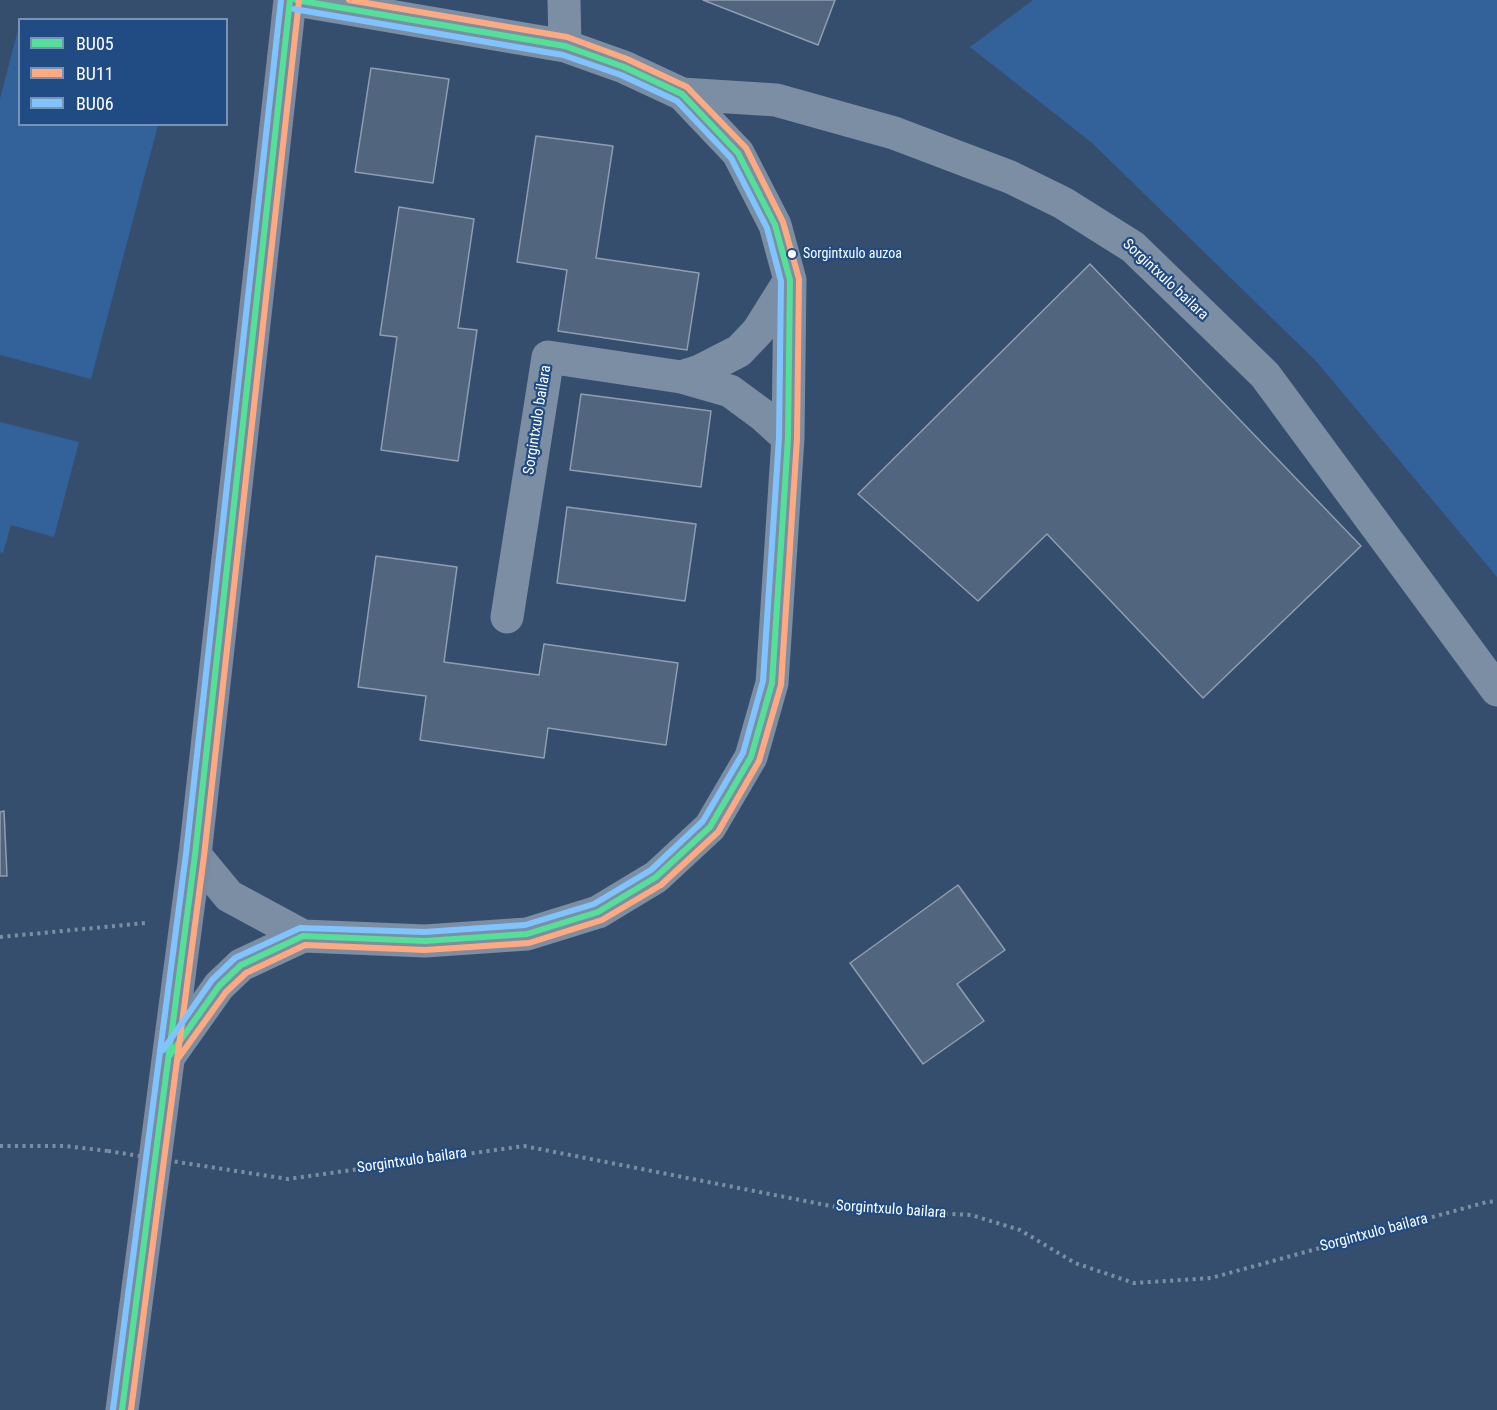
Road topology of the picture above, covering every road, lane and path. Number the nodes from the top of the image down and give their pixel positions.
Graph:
1 (290, 0) edge
2 (296, 0) edge
3 (564, 0) edge
4 (565, 46) junction
5 (681, 94) junction
6 (790, 280) junction
7 (681, 377) junction
8 (788, 438) junction
9 (507, 616) dead end
10 (1497, 690) edge
11 (195, 855) junction
12 (188, 919) junction
13 (303, 936) junction
14 (0, 937) edge
15 (170, 1055) junction
16 (0, 1146) edge
17 (1497, 1201) edge
18 (122, 1410) edge

1 - 11 main road
2 - 4 street, Sorgintxulo bailara
3 - 4 street
4 - 5 street, Sorgintxulo bailara
5 - 6 street, Sorgintxulo bailara
5 - 10 street, Sorgintxulo bailara
6 - 7 street, Sorgintxulo bailara
6 - 8 street, Sorgintxulo bailara
7 - 8 street, Sorgintxulo bailara
7 - 9 street, Sorgintxulo bailara
8 - 13 street, Sorgintxulo bailara
11 - 12 main road
11 - 13 street, Sorgintxulo bailara
12 - 14 path
12 - 15 main road
13 - 15 street, Sorgintxulo bailara
15 - 18 main road
16 - 17 path, Sorgintxulo bailara, bridge

